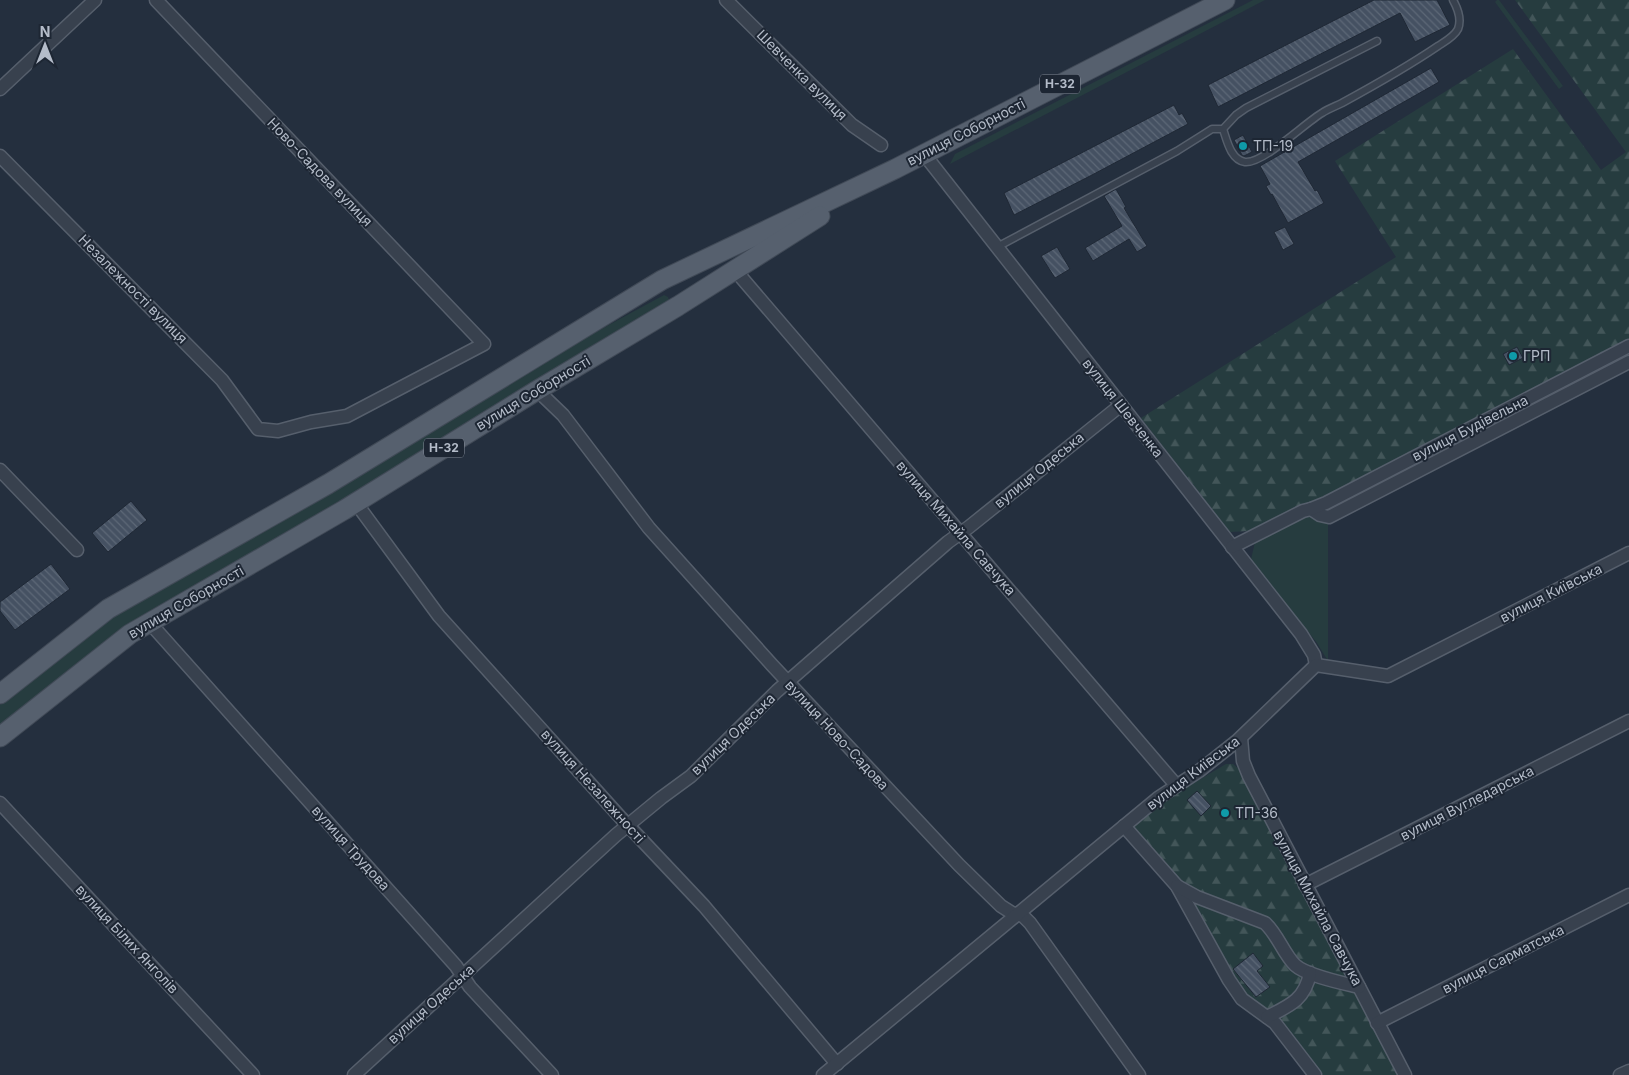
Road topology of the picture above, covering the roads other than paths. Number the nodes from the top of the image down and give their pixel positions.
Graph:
1 (95, 0) edge
2 (156, 0) edge
3 (726, 0) edge
4 (1225, 0) edge
5 (1453, 0) edge
6 (1377, 41) dead end
7 (0, 89) edge
8 (1223, 129) junction
9 (881, 145) dead end
10 (924, 154) junction
11 (0, 156) edge
12 (895, 168) junction
13 (997, 247) junction
14 (735, 270) junction
15 (1629, 346) edge
16 (1629, 362) edge
17 (537, 390) junction
18 (1121, 404) junction
19 (258, 428) joint
20 (0, 470) edge
21 (356, 503) junction
22 (1311, 509) junction
23 (960, 533) junction
24 (1232, 547) junction
25 (77, 550) dead end
26 (1629, 553) edge
27 (149, 622) junction
28 (1316, 665) junction
29 (788, 682) junction
30 (0, 694) edge
31 (1629, 720) edge
32 (0, 737) edge
33 (1241, 738) junction
34 (1176, 785) junction
35 (0, 803) edge
36 (628, 825) junction
37 (1124, 826) junction
38 (1305, 885) junction
39 (1177, 886) junction
40 (1629, 895) edge
41 (1017, 914) junction
42 (1310, 973) junction
43 (462, 976) junction
44 (1359, 987) junction
45 (1267, 1017) junction
46 (1377, 1023) junction
47 (837, 1064) junction
48 (1629, 1070) edge
49 (253, 1075) edge
50 (354, 1075) edge
51 (552, 1075) edge
52 (824, 1075) edge
53 (1140, 1075) edge
54 (1315, 1075) edge
55 (1404, 1075) edge
56 (1620, 1075) edge

1 - 7 street
2 - 19 street, Ново-Садова вулиця
3 - 9 street, Шевченка вулиця
4 - 10 main road, вулиця Соборності / Н-32
5 - 8 lane
6 - 8 lane
8 - 13 lane
10 - 12 main road, вулиця Соборності / Н-32
10 - 13 street, вулиця Шевченка
11 - 19 street, Незалежності вулиця
12 - 14 main road, вулиця Соборності / Н-32
12 - 30 main road, вулиця Соборності / Н-32
13 - 18 street, вулиця Шевченка
14 - 17 main road, вулиця Соборності / Н-32
14 - 23 street, вулиця Михайла Савчука
15 - 22 street, вулиця Будівельна
16 - 22 street, вулиця Будівельна
17 - 21 main road, вулиця Соборності / Н-32
17 - 29 street, вулиця Ново-Садова
18 - 23 street, вулиця Одеська
18 - 24 street, вулиця Шевченка
20 - 25 street
21 - 27 main road, вулиця Соборності / Н-32
21 - 36 street, вулиця Незалежності
22 - 24 street, вулиця Будівельна
23 - 29 street, вулиця Одеська
23 - 34 street, вулиця Михайла Савчука
24 - 28 street, вулиця Шевченка
26 - 28 street, вулиця Київська
27 - 32 main road, вулиця Соборності / Н-32
27 - 43 street, вулиця Трудова
28 - 33 street, вулиця Київська
29 - 36 street, вулиця Одеська
29 - 41 street, вулиця Ново-Садова
31 - 38 street, вулиця Вугледарська
33 - 34 street, вулиця Київська
33 - 38 street, вулиця Михайла Савчука
34 - 37 street, вулиця Київська
35 - 49 street, вулиця Білих Янголів
36 - 43 street, вулиця Одеська
36 - 47 street, вулиця Незалежності
37 - 39 street
37 - 41 street, вулиця Київська
38 - 44 street, вулиця Михайла Савчука
39 - 42 street
39 - 45 street
40 - 46 street, вулиця Сарматська
41 - 47 street, вулиця Київська
41 - 53 street, вулиця Ново-Садова
42 - 44 street
42 - 45 street
43 - 50 street, вулиця Одеська
43 - 51 street, вулиця Трудова
44 - 46 street, вулиця Михайла Савчука
45 - 54 street
46 - 55 street, вулиця Михайла Савчука
47 - 52 street, вулиця Київська
48 - 56 street

